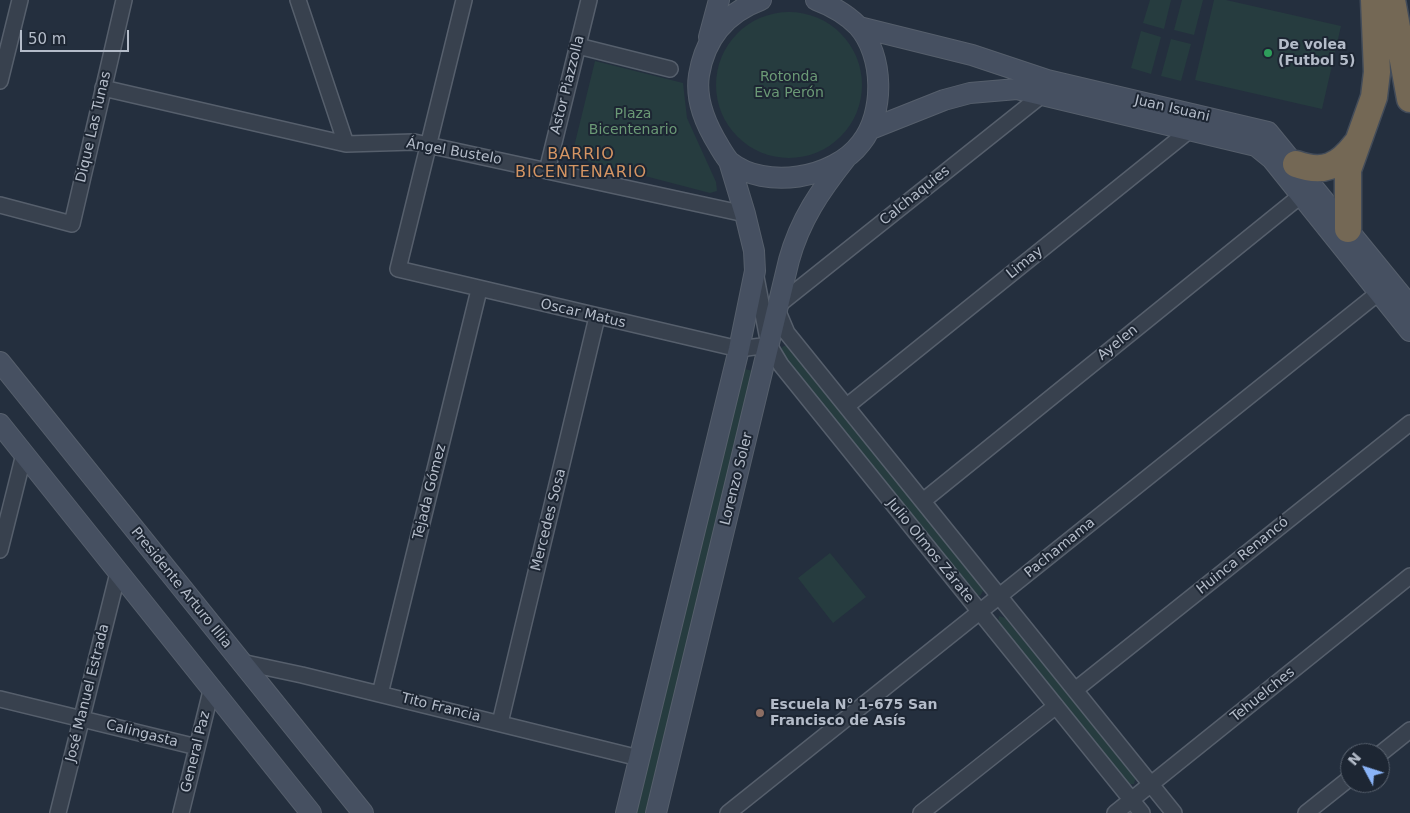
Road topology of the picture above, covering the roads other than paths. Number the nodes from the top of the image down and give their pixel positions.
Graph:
1 (20, 0) edge
2 (124, 0) edge
3 (298, 0) edge
4 (464, 0) edge
5 (589, 0) edge
6 (719, 0) edge
7 (761, 0) edge
8 (816, 0) edge
9 (1374, 0) edge
10 (1392, 0) edge
11 (837, 6) edge
12 (859, 27) junction
13 (707, 45) junction
14 (578, 46) junction
15 (670, 69) dead end
16 (0, 81) edge
17 (1044, 87) junction
18 (103, 88) junction
19 (1410, 99) edge
20 (1194, 122) junction
21 (871, 129) junction
22 (1359, 139) junction
23 (346, 144) junction
24 (429, 145) junction
25 (846, 158) junction
26 (729, 161) junction
27 (1296, 164) junction
28 (547, 171) junction
29 (1307, 190) junction
30 (0, 205) edge
31 (745, 214) junction
32 (1348, 229) junction
33 (1352, 258) junction
34 (755, 271) junction
35 (1385, 288) junction
36 (479, 290) junction
37 (1410, 306) edge
38 (776, 307) junction
39 (598, 317) junction
40 (1410, 331) edge
41 (769, 345) junction
42 (738, 349) junction
43 (0, 362) edge
44 (846, 406) junction
45 (1410, 423) edge
46 (0, 424) edge
47 (12, 446) edge
48 (923, 501) junction
49 (0, 550) edge
50 (118, 574) junction
51 (1410, 576) edge
52 (999, 596) junction
53 (980, 612) junction
54 (241, 662) junction
55 (1075, 690) junction
56 (211, 691) junction
57 (380, 694) junction
58 (0, 699) edge
59 (1056, 706) junction
60 (82, 719) junction
61 (500, 723) junction
62 (1410, 730) edge
63 (1390, 746) edge
64 (197, 747) junction
65 (639, 758) junction
66 (1151, 784) junction
67 (1340, 786) edge
68 (1132, 800) junction
69 (58, 813) edge
70 (180, 813) edge
71 (310, 813) edge
72 (363, 813) edge
73 (626, 813) edge
74 (656, 813) edge
75 (728, 813) edge
76 (921, 813) edge
77 (1115, 813) edge
78 (1142, 813) edge
79 (1174, 813) edge
80 (1306, 813) edge

1 - 16 street
2 - 18 street, Dique Las Tunas
3 - 23 street
4 - 24 street
5 - 14 street, Astor Piazzolla
6 - 13 street
7 - 13 street
8 - 11 street
9 - 22 highway
10 - 19 highway
11 - 12 street
12 - 17 street, Juan Isuani
12 - 21 street
13 - 26 street
14 - 15 street
14 - 28 street, Astor Piazzolla
17 - 20 street, Juan Isuani
17 - 21 street, Juan Isuani
17 - 38 street, Calchaquies
18 - 23 street, Ángel Bustelo
18 - 30 street, Dique Las Tunas
20 - 27 street, Juan Isuani
20 - 29 street, Juan Isuani
20 - 44 street, Limay
21 - 25 street
22 - 27 highway
22 - 32 highway
23 - 24 street, Ángel Bustelo
24 - 28 street, Ángel Bustelo
24 - 36 street, Oscar Matus
25 - 26 street
25 - 38 street, Lorenzo Soler
26 - 31 street
27 - 29 street, Juan Isuani
28 - 31 street, Ángel Bustelo
29 - 32 street, Juan Isuani
29 - 33 street, Juan Isuani
29 - 48 street, Ayelen
31 - 34 street
32 - 33 street
32 - 35 street, Juan Isuani
33 - 35 street, Juan Isuani
34 - 41 street, Julio Olmos Zárate
34 - 42 street
35 - 37 street, Juan Isuani
35 - 40 street, Juan Isuani
35 - 52 street, Pachamama
36 - 39 street, Oscar Matus
36 - 57 street, Tejada Gómez
38 - 41 street, Lorenzo Soler
38 - 44 street, Julio Olmos Zárate
39 - 42 street, Oscar Matus
39 - 61 street, Mercedes Sosa
41 - 42 street, Oscar Matus
41 - 53 street, Julio Olmos Zárate
41 - 74 street, Lorenzo Soler
42 - 65 street
43 - 54 street, Presidente Arturo Illia
44 - 48 street, Julio Olmos Zárate
45 - 55 street, Huinca Renancó
46 - 47 street
47 - 49 street
47 - 50 street
48 - 52 street, Julio Olmos Zárate
50 - 56 street
50 - 60 street, José Manuel Estrada
51 - 66 street, Tehuelches
52 - 53 street, Pachamama
52 - 55 street, Julio Olmos Zárate
53 - 59 street, Julio Olmos Zárate
53 - 75 street, Pachamama
54 - 57 street, Tito Francia
54 - 72 street, Presidente Arturo Illia
55 - 66 street, Julio Olmos Zárate
56 - 64 street, General Paz
56 - 71 street
57 - 61 street, Tito Francia
58 - 60 street, Calingasta
59 - 68 street, Julio Olmos Zárate
59 - 76 street
60 - 64 street, Calingasta
60 - 69 street, José Manuel Estrada
61 - 65 street, Tito Francia
62 - 63 street
64 - 70 street, General Paz
65 - 73 street
66 - 68 street, Tehuelches
66 - 79 street, Julio Olmos Zárate
67 - 80 street
68 - 77 street, Tehuelches
68 - 78 street, Julio Olmos Zárate

